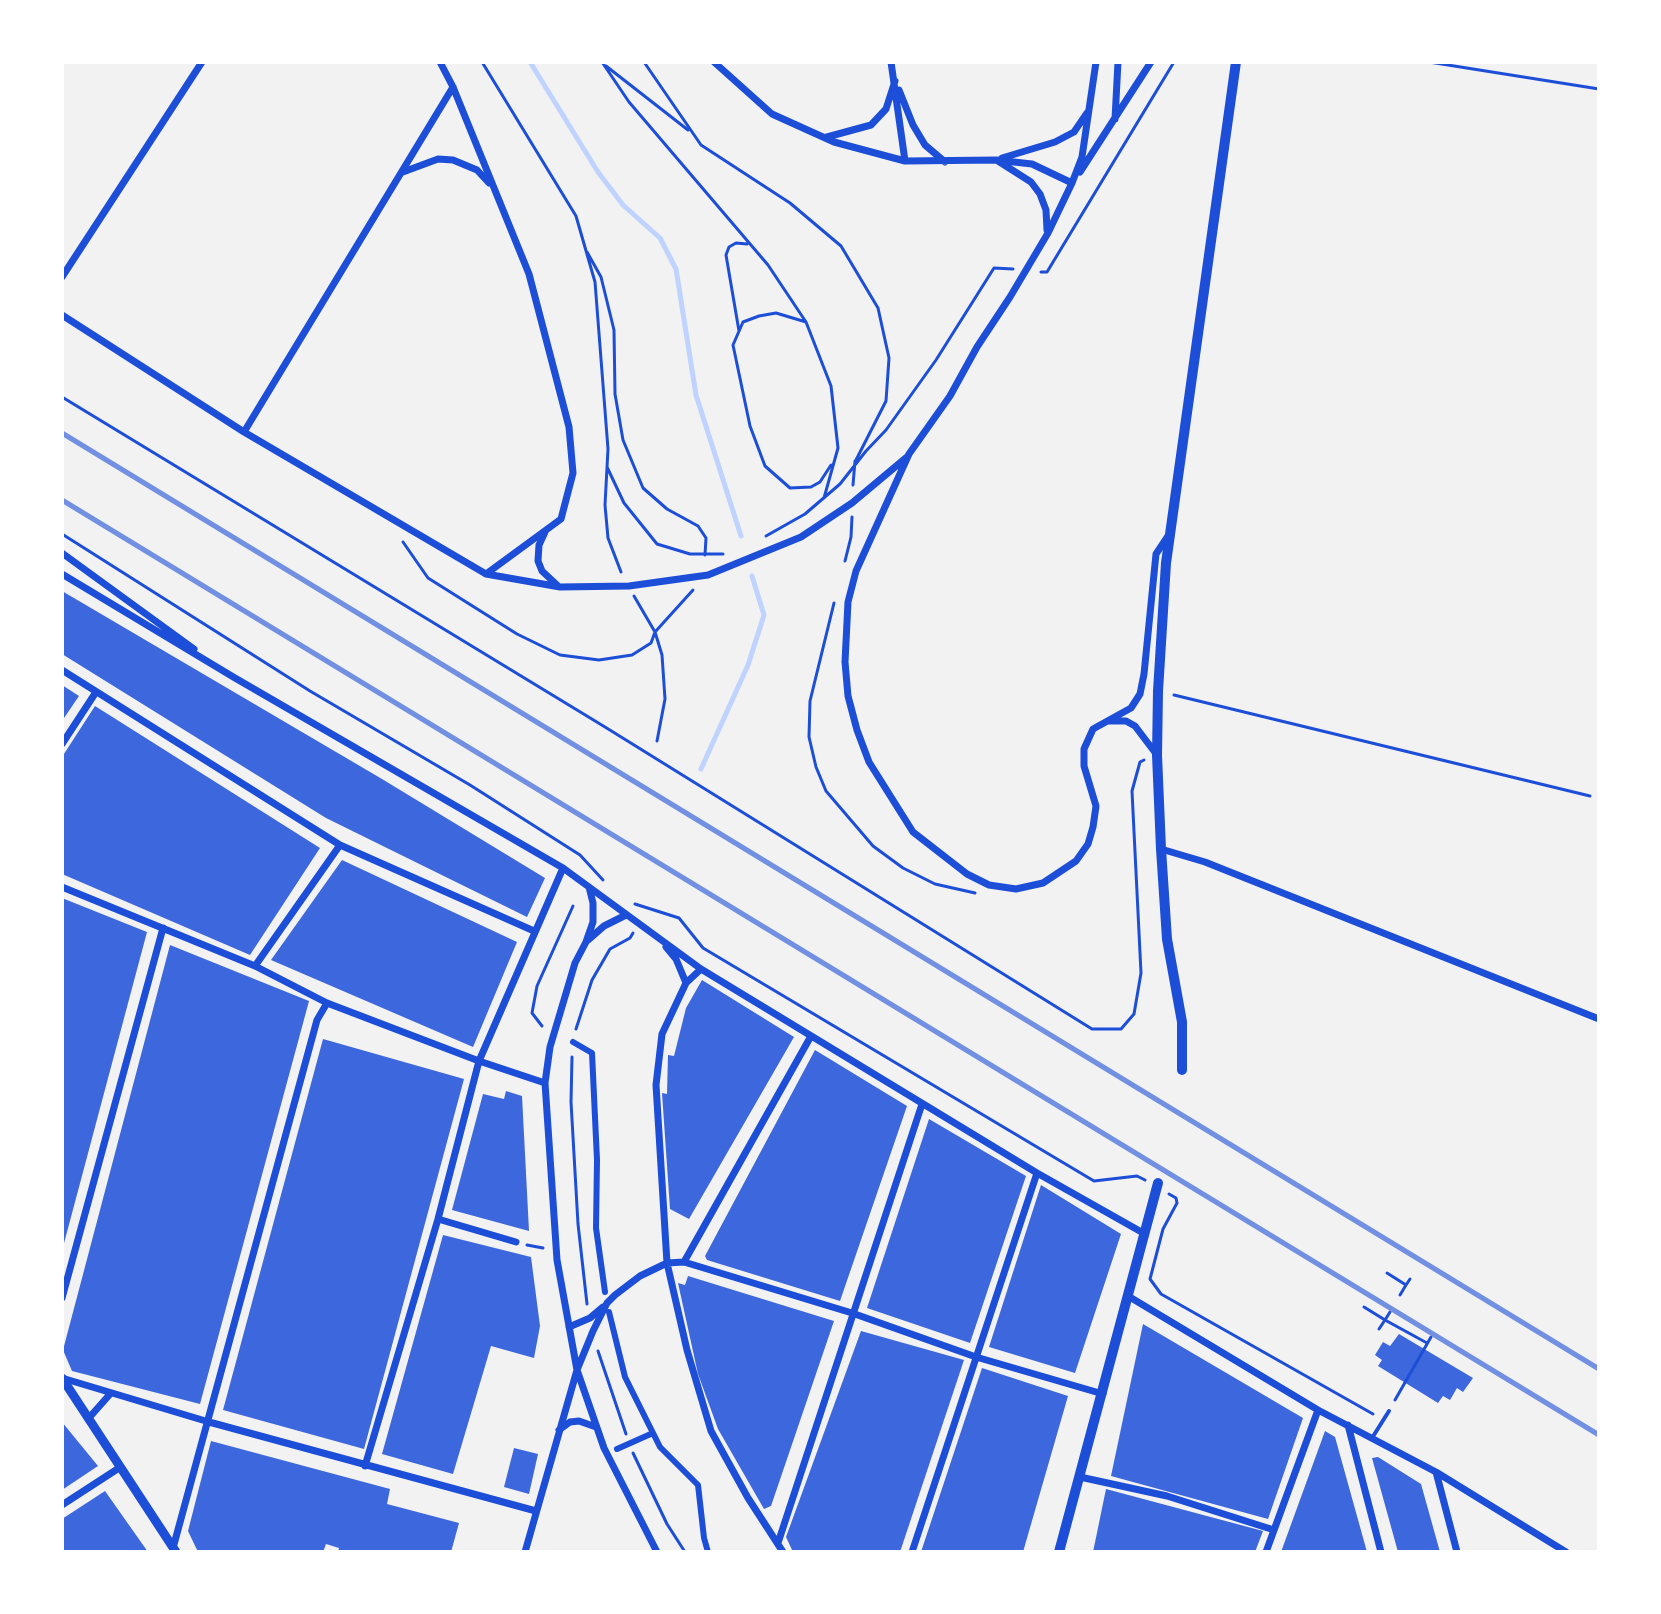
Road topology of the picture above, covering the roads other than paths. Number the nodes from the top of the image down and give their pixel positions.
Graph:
1 (202, 62) edge
2 (440, 62) edge
3 (714, 62) edge
4 (891, 62) edge
5 (1096, 62) edge
6 (1118, 62) edge
7 (1151, 62) edge
8 (1236, 62) edge
9 (895, 81) junction
10 (453, 87) junction
11 (1089, 111) junction
12 (1115, 121) junction
13 (822, 137) junction
14 (996, 160) junction
15 (905, 161) junction
16 (945, 162) junction
17 (401, 173) junction
18 (1072, 183) junction
19 (496, 193) junction
20 (1048, 233) junction
21 (62, 277) edge
22 (62, 315) edge
23 (244, 432) junction
24 (909, 454) junction
25 (545, 531) junction
26 (1170, 532) junction
27 (62, 553) edge
28 (62, 574) edge
29 (486, 574) junction
30 (560, 587) junction
31 (62, 670) edge
32 (235, 678) junction
33 (96, 692) junction
34 (1107, 721) junction
35 (62, 744) edge
36 (1157, 755) junction
37 (340, 845) junction
38 (1161, 849) junction
39 (563, 868) junction
40 (62, 887) edge
41 (589, 887) junction
42 (626, 915) junction
43 (163, 928) junction
44 (534, 931) junction
45 (659, 939) junction
46 (586, 942) junction
47 (255, 966) junction
48 (701, 969) junction
49 (686, 983) junction
50 (327, 1003) junction
51 (1599, 1019) edge
52 (811, 1036) junction
53 (573, 1042) dead end
54 (479, 1061) junction
55 (1182, 1070) dead end
56 (545, 1083) junction
57 (922, 1104) junction
58 (1037, 1173) junction
59 (1158, 1183) dead end
60 (438, 1219) junction
61 (1145, 1234) junction
62 (516, 1242) road end
63 (684, 1262) junction
64 (667, 1263) junction
65 (605, 1292) dead end
66 (1128, 1296) junction
67 (62, 1298) edge
68 (608, 1308) junction
69 (852, 1313) junction
70 (569, 1327) junction
71 (976, 1357) junction
72 (577, 1370) junction
73 (62, 1378) edge
74 (111, 1393) junction
75 (1103, 1394) junction
76 (1318, 1410) junction
77 (1389, 1411) road end
78 (88, 1419) junction
79 (209, 1422) junction
80 (1348, 1425) junction
81 (596, 1427) junction
82 (559, 1430) junction
83 (653, 1433) junction
84 (1372, 1438) junction
85 (617, 1449) dead end
86 (365, 1466) junction
87 (119, 1468) junction
88 (1436, 1472) junction
89 (1080, 1477) junction
90 (62, 1505) edge
91 (536, 1511) junction
92 (1274, 1530) junction
93 (778, 1543) junction
94 (174, 1550) edge
95 (525, 1552) edge
96 (657, 1552) edge
97 (708, 1552) edge
98 (783, 1552) edge
99 (912, 1552) edge
100 (1059, 1552) edge
101 (1266, 1552) edge
102 (1381, 1552) edge
103 (1457, 1552) edge
104 (1566, 1552) edge

1 - 21 street
2 - 10 street
3 - 13 street
4 - 9 street
5 - 11 street
6 - 12 street
7 - 12 street
8 - 26 main road
9 - 13 street
9 - 15 street
9 - 16 street
10 - 17 street
10 - 19 street
11 - 14 street
11 - 18 street
12 - 18 street
13 - 15 street
14 - 16 street
14 - 18 street
14 - 20 street
15 - 16 street
17 - 19 street
17 - 23 street
18 - 20 street
19 - 25 street
20 - 24 street
22 - 23 street
23 - 29 street
24 - 30 street
24 - 34 street
25 - 29 street
25 - 30 street
26 - 34 street
26 - 36 main road
27 - 32 street
28 - 32 street
29 - 30 street
31 - 33 street
32 - 39 street
33 - 35 street
33 - 37 street
34 - 36 street
36 - 38 main road
37 - 44 street
37 - 47 street
38 - 51 street
38 - 55 main road
39 - 41 street
39 - 44 street
40 - 43 street
41 - 42 street
41 - 46 street
42 - 45 street
42 - 46 street
43 - 47 street
43 - 67 street
44 - 54 street
45 - 48 street
45 - 49 street
46 - 56 street
47 - 50 street
48 - 49 street
48 - 52 street
49 - 64 street
50 - 54 street
50 - 79 street
52 - 57 street
52 - 63 street
53 - 65 street
54 - 56 street
54 - 60 street
56 - 70 street
57 - 58 street
57 - 69 street
58 - 61 street
58 - 71 street
59 - 61 main road
60 - 62 street
60 - 86 street
61 - 66 main road
63 - 64 street
63 - 69 street
64 - 68 street
64 - 93 street
66 - 75 main road
66 - 76 street
68 - 70 street
68 - 72 street
68 - 83 street
69 - 71 street
69 - 93 street
70 - 72 street
71 - 75 street
71 - 99 street
72 - 81 street
72 - 82 street
73 - 74 street
73 - 78 street
74 - 78 street
74 - 79 street
75 - 89 main road
76 - 80 street
76 - 92 street
77 - 84 lane
78 - 87 street
79 - 86 street
79 - 94 street
80 - 84 street
80 - 102 street
81 - 82 street
81 - 96 street
82 - 91 street
83 - 85 street
83 - 97 street
84 - 88 street
86 - 91 street
87 - 90 street
87 - 94 street
88 - 103 street
88 - 104 street
89 - 92 street
89 - 100 main road
91 - 95 street
92 - 101 street
93 - 98 street

